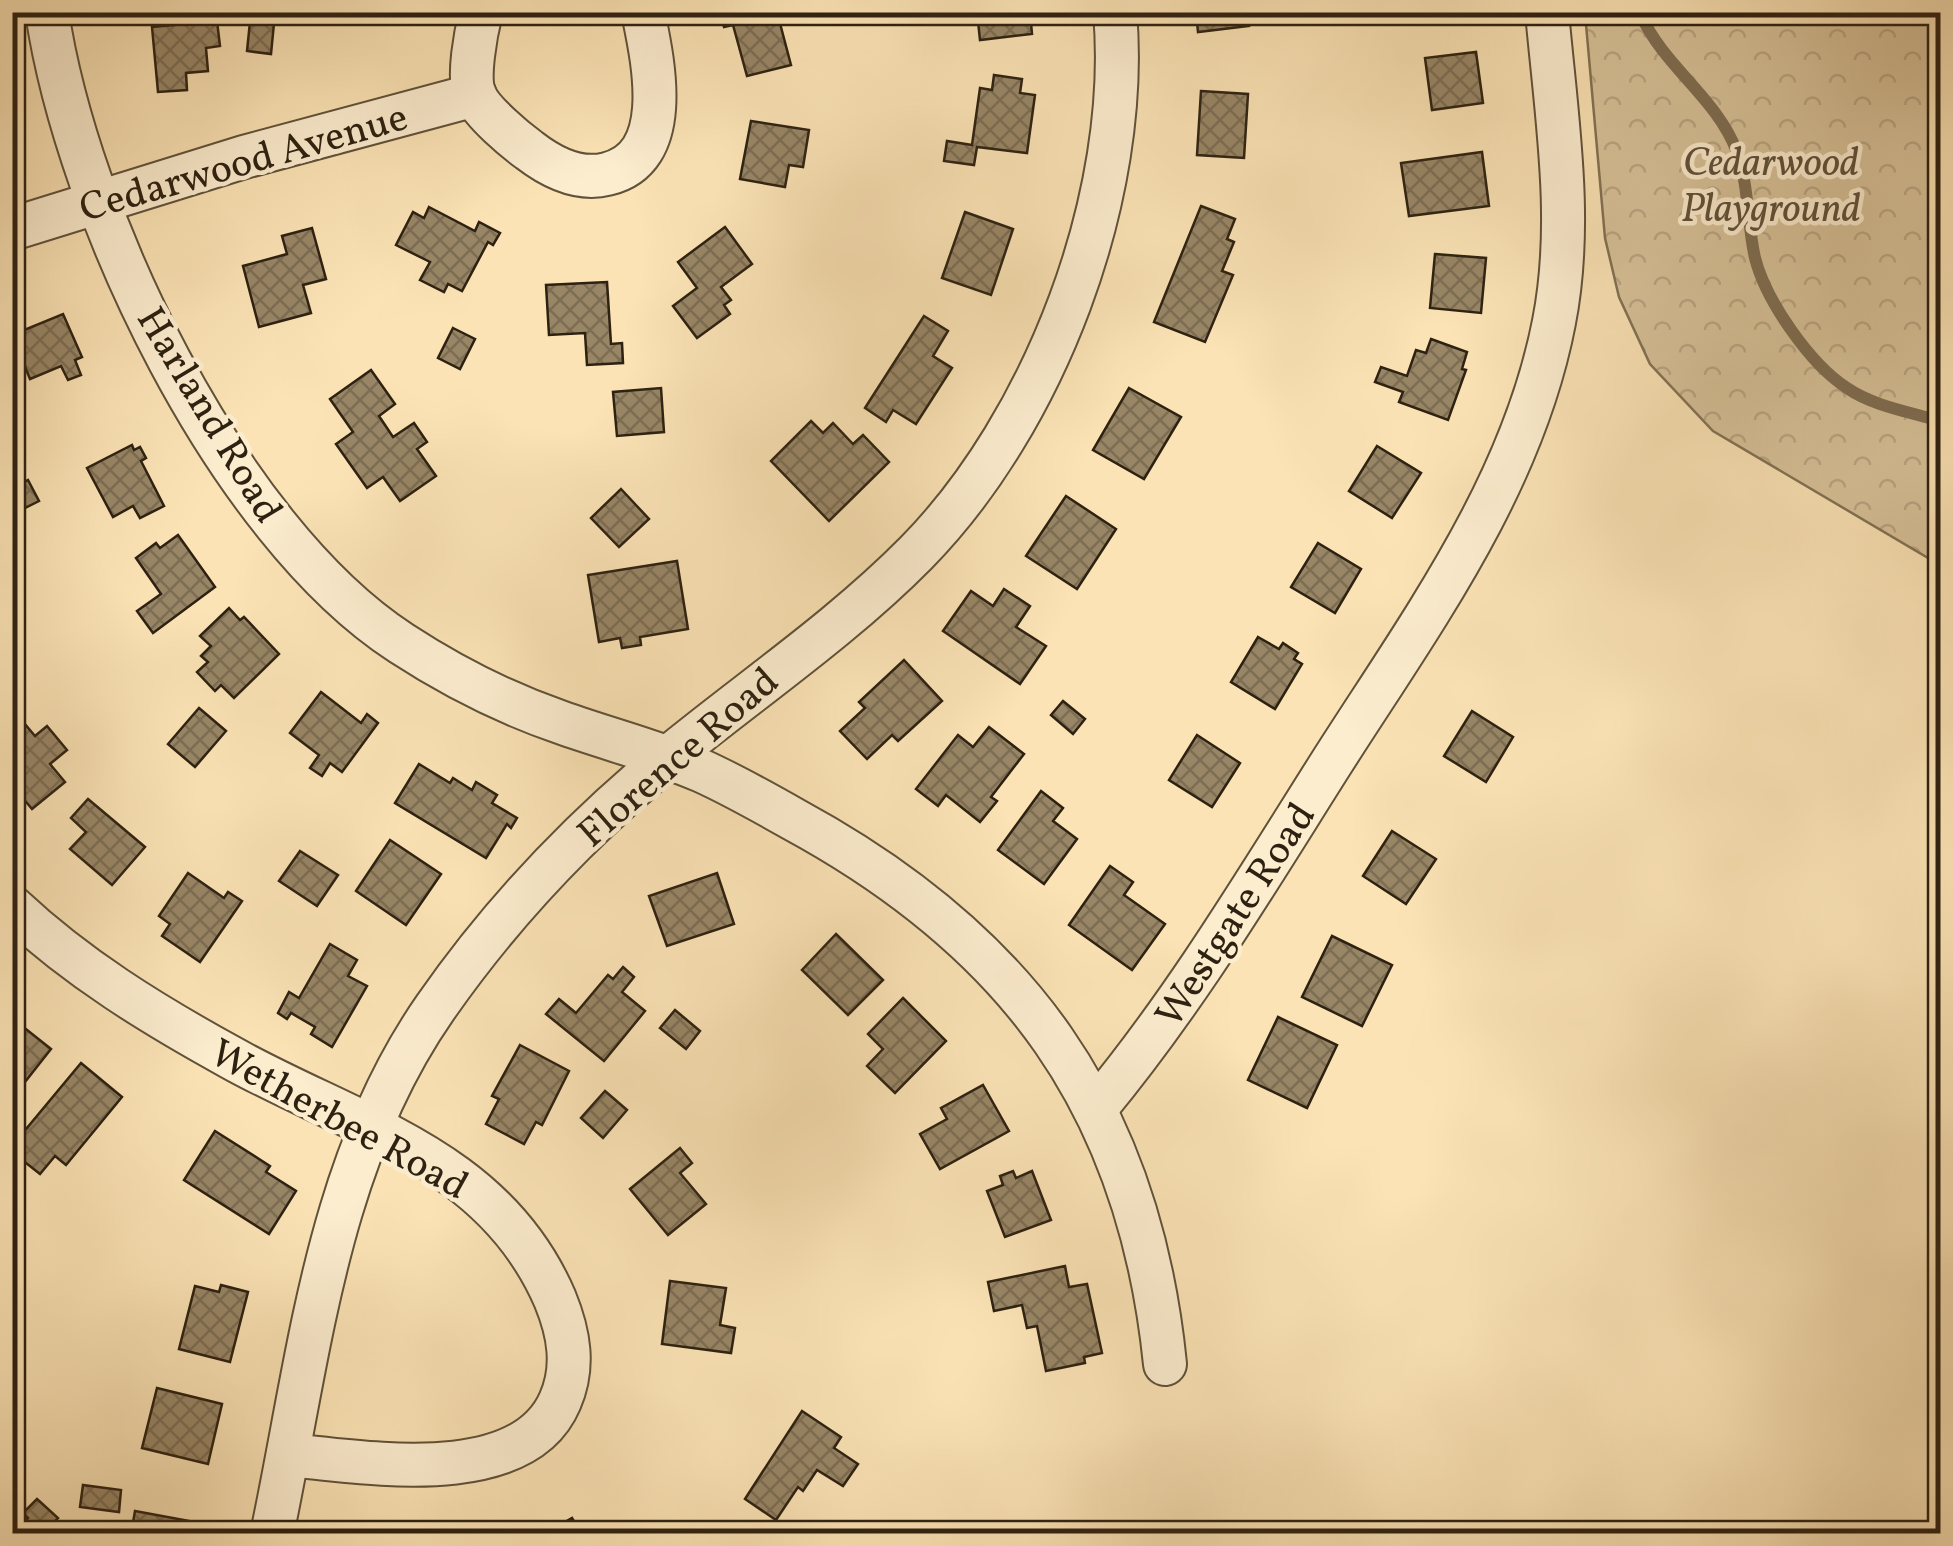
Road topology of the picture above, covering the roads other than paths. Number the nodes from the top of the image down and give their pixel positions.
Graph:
1 (46, 12) edge
2 (481, 12) edge
3 (642, 12) edge
4 (1115, 12) edge
5 (1547, 12) edge
6 (474, 96) junction
7 (99, 204) junction
8 (12, 228) edge
9 (668, 758) junction
10 (12, 907) edge
11 (1096, 1108) junction
12 (371, 1127) junction
13 (1165, 1364) dead end
14 (288, 1455) junction
15 (272, 1534) edge

1 - 7 street, Harland Road
2 - 6 street
3 - 6 street
4 - 9 street, Florence Road
5 - 11 street, Westgate Road
6 - 7 street, Cedarwood Avenue
7 - 8 street, Cedarwood Avenue
7 - 9 street, Harland Road
9 - 11 street, Harland Road
9 - 12 street, Florence Road
10 - 12 street, Wetherbee Road
11 - 13 street
12 - 14 street, Florence Road
12 - 14 street, Wetherbee Road
14 - 15 street, Florence Road

